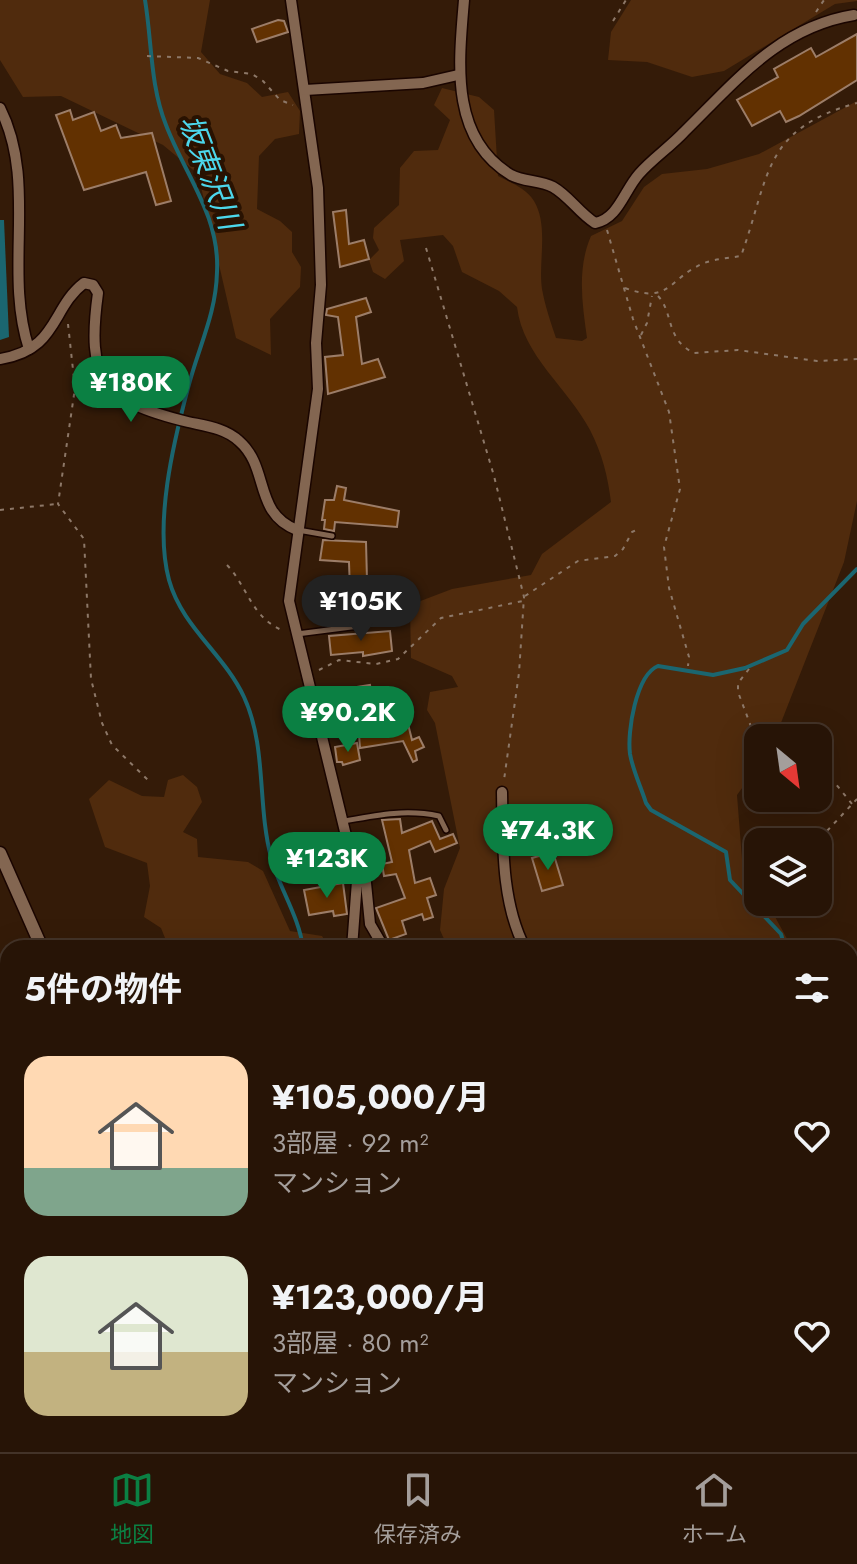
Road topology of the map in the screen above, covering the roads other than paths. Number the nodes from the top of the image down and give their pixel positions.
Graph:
1 (291, 0) edge
2 (464, 0) edge
3 (854, 15) dead end
4 (458, 75) junction
5 (305, 90) junction
6 (0, 108) edge
7 (29, 349) junction
8 (0, 359) edge
9 (297, 530) junction
10 (332, 536) dead end
11 (359, 626) dead end
12 (296, 634) junction
13 (353, 720) dead end
14 (318, 726) junction
15 (502, 792) road end
16 (343, 822) junction
17 (446, 830) dead end
18 (0, 853) edge
19 (357, 881) junction
20 (38, 940) edge
21 (353, 940) edge
22 (379, 940) edge
23 (522, 940) edge

1 - 5 street
2 - 4 street
3 - 4 street
4 - 5 street
5 - 9 street
6 - 7 street
7 - 8 street
7 - 9 street
9 - 10 lane
9 - 12 street
11 - 12 lane
12 - 14 street
13 - 14 lane
14 - 16 street
15 - 23 street
16 - 17 lane
16 - 19 street
18 - 20 street
19 - 21 street
19 - 22 street

